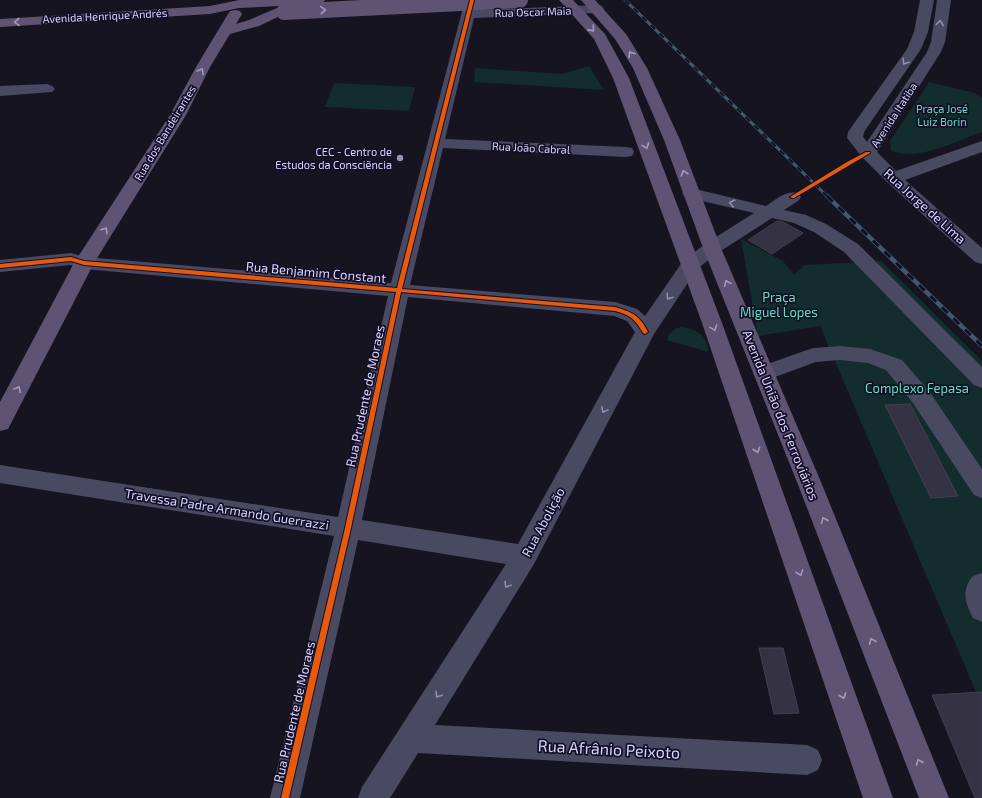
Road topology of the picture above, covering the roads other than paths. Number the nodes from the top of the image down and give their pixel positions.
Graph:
1 (318, 0) edge
2 (520, 0) edge
3 (927, 0) edge
4 (944, 0) edge
5 (570, 5) edge
6 (592, 5) edge
7 (238, 6) edge
8 (275, 6) edge
9 (470, 7) edge
10 (0, 23) edge
11 (225, 31) junction
12 (918, 39) junction
13 (938, 42) junction
14 (47, 89) dead end
15 (0, 91) edge
16 (436, 144) junction
17 (982, 146) edge
18 (626, 152) dead end
19 (868, 153) junction
20 (893, 178) junction
21 (691, 194) junction
22 (792, 197) dead end
23 (770, 212) junction
24 (712, 248) junction
25 (982, 258) edge
26 (84, 263) junction
27 (690, 265) junction
28 (0, 266) edge
29 (399, 291) junction
30 (645, 332) junction
31 (764, 374) junction
32 (982, 380) edge
33 (0, 423) edge
34 (0, 474) edge
35 (982, 488) edge
36 (348, 528) junction
37 (526, 556) junction
38 (982, 584) edge
39 (982, 610) edge
40 (411, 738) junction
41 (807, 760) dead end
42 (285, 798) edge
43 (373, 798) edge
44 (878, 798) edge
45 (934, 798) edge

1 - 8 main road
8 -> 2 main road, bridge
3 - 12 street, Avenida Itatiba
13 -> 4 street, Avenida Itatiba
5 - 6 street, Rua Oscar Maia
5 - 9 street, Rua Oscar Maia
5 -> 27 main road
21 -> 6 main road, Avenida União dos Ferroviários
7 - 8 main road, Avenida Henrique Andrés
7 -> 10 main road, Avenida Henrique Andrés
7 - 11 main road, Rua dos Bandeirantes
8 - 11 main road
9 - 16 street, Rua Prudente de Moraes
26 -> 11 main road, Rua dos Bandeirantes
12 - 13 street
12 -> 19 street, Avenida Itatiba
13 - 19 street, Avenida Itatiba
14 - 15 street
16 - 18 street, Rua João Cabral
16 - 29 street, Rua Prudente de Moraes
17 - 20 street
19 - 20 street, Rua Jorge de Lima
20 - 25 street, Rua Jorge de Lima
23 -> 21 street
21 - 24 main road, Avenida União dos Ferroviários
22 - 23 street, Rua Abolição
23 - 24 street, Rua Abolição
23 - 32 street
24 - 27 street, Rua Abolição
31 -> 24 main road, Avenida União dos Ferroviários
26 - 28 street, Rua Benjamim Constant
26 - 29 street, Rua Benjamim Constant
33 -> 26 main road, Rua dos Bandeirantes
27 -> 30 street, Rua Abolição
27 -> 44 main road
29 - 30 street, Rua Benjamim Constant
29 - 36 street, Rua Prudente de Moraes
30 -> 37 street, Rua Abolição
31 - 35 street
45 -> 31 main road, Avenida União dos Ferroviários
34 - 36 street, Travessa Padre Armando Guerrazzi
36 - 37 street, Travessa Padre Armando Guerrazzi
36 - 42 street, Rua Prudente de Moraes
37 -> 40 street, Rua Abolição
38 - 39 street
40 - 41 street, Rua Afrânio Peixoto
40 - 43 street, Rua Abolição

